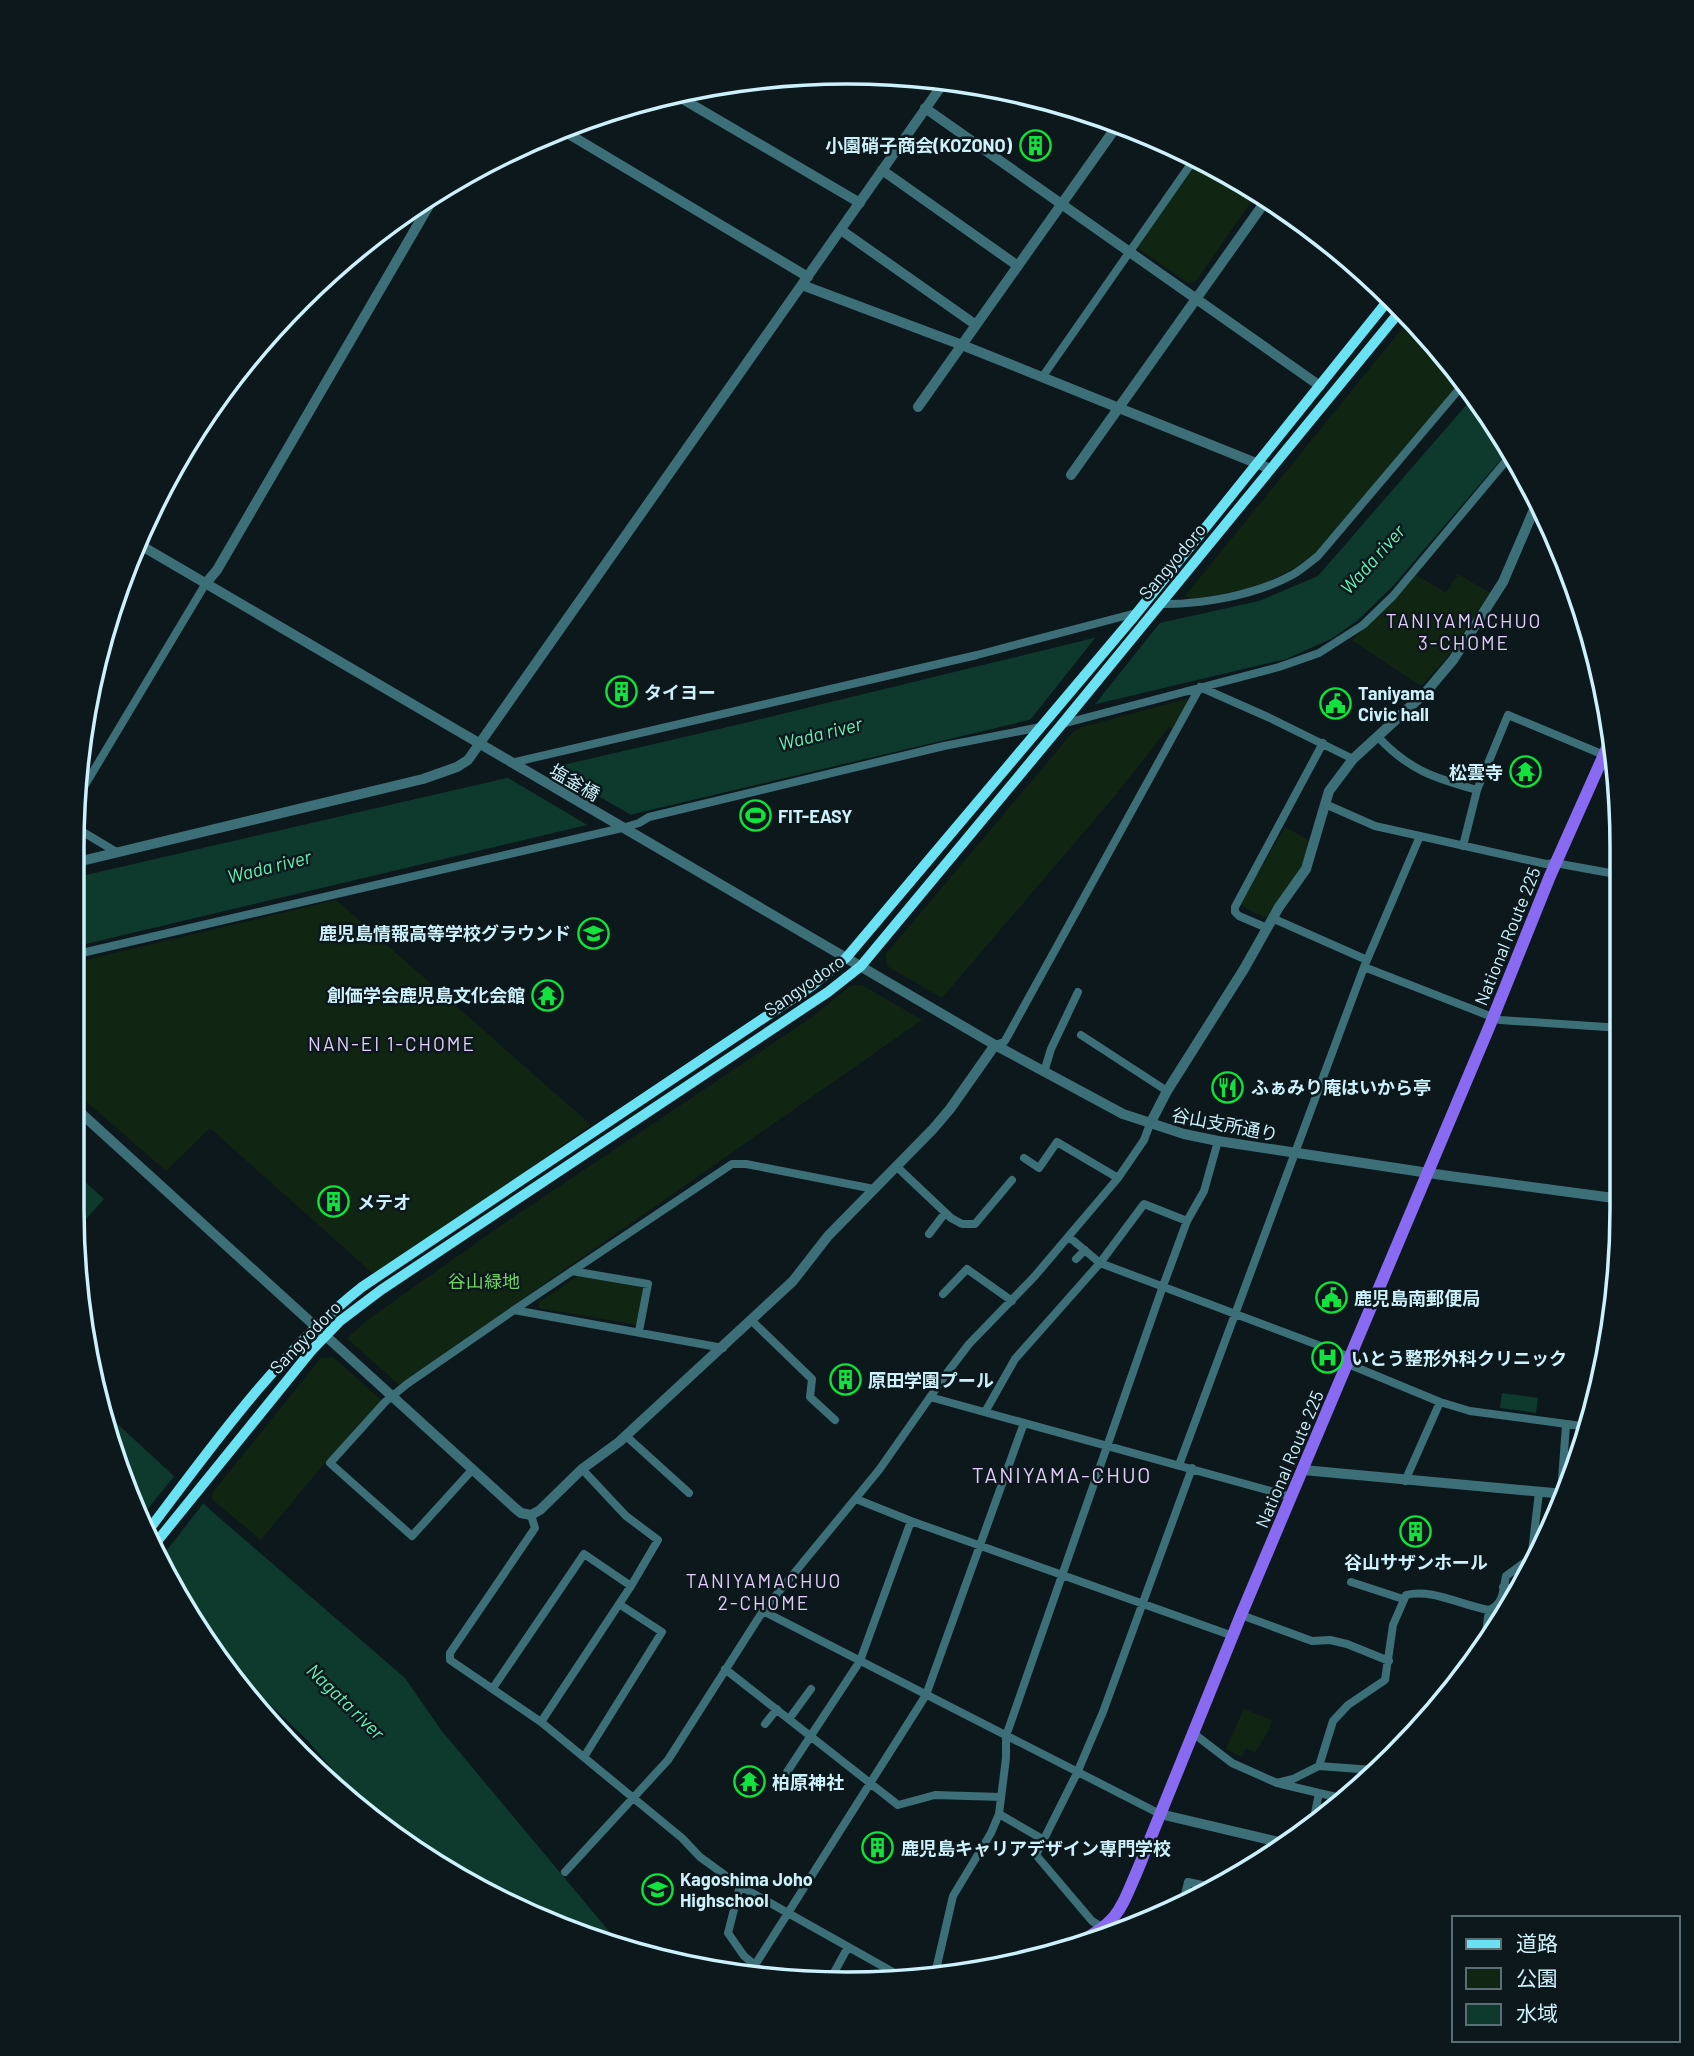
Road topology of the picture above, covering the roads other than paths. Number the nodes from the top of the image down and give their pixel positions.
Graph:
1 (938, 90) edge
2 (687, 102) edge
3 (925, 108) junction
4 (1113, 132) edge
5 (571, 136) edge
6 (1189, 166) edge
7 (882, 170) junction
8 (860, 203) junction
9 (1061, 205) junction
10 (1261, 207) edge
11 (426, 211) edge
12 (841, 230) junction
13 (1129, 252) junction
14 (1018, 267) junction
15 (805, 281) junction
16 (1196, 299) junction
17 (1385, 305) edge
18 (1396, 316) edge
19 (976, 325) junction
20 (962, 345) junction
21 (1043, 376) junction
22 (1320, 386) junction
23 (1458, 391) edge
24 (918, 407) dead end
25 (1119, 407) junction
26 (1505, 462) edge
27 (1258, 463) junction
28 (1270, 469) junction
29 (1071, 475) dead end
30 (1532, 513) edge
31 (145, 548) edge
32 (206, 583) junction
33 (1160, 604) junction
34 (1134, 616) junction
35 (1200, 687) junction
36 (1066, 720) junction
37 (1043, 724) junction
38 (1378, 737) junction
39 (1323, 743) junction
40 (480, 744) junction
41 (1604, 755) joint
42 (1353, 759) junction
43 (514, 764) junction
44 (88, 781) edge
45 (1477, 790) junction
46 (1325, 804) junction
47 (622, 828) junction
48 (85, 833) edge
49 (1420, 836) junction
50 (1463, 846) junction
51 (118, 853) junction
52 (84, 861) edge
53 (1555, 863) junction
54 (1610, 873) edge
55 (1272, 918) junction
56 (1267, 928) junction
57 (84, 952) edge
58 (846, 958) junction
59 (1366, 964) junction
60 (861, 966) junction
61 (1078, 992) dead end
62 (1492, 1018) junction
63 (1610, 1027) edge
64 (1081, 1035) dead end
65 (995, 1045) junction
66 (1044, 1072) junction
67 (1167, 1091) junction
68 (84, 1116) edge
69 (1150, 1124) junction
70 (1218, 1142) junction
71 (1296, 1154) junction
72 (1024, 1158) dead end
73 (896, 1166) junction
74 (1426, 1173) junction
75 (1118, 1178) junction
76 (1012, 1180) dead end
77 (874, 1189) junction
78 (1610, 1198) edge
79 (945, 1213) junction
80 (1188, 1221) junction
81 (929, 1234) dead end
82 (1069, 1237) junction
83 (1085, 1250) junction
84 (1076, 1259) dead end
85 (1100, 1263) junction
86 (572, 1271) junction
87 (1163, 1286) junction
88 (943, 1294) dead end
89 (1012, 1301) junction
90 (513, 1310) junction
91 (1236, 1313) junction
92 (751, 1320) junction
93 (316, 1326) junction
94 (639, 1331) junction
95 (326, 1335) junction
96 (723, 1348) junction
97 (1349, 1360) junction
98 (393, 1396) junction
99 (930, 1397) junction
100 (1440, 1402) junction
101 (985, 1412) junction
102 (835, 1420) dead end
103 (1024, 1423) junction
104 (1566, 1425) junction
105 (1578, 1426) edge
106 (626, 1436) junction
107 (1106, 1446) junction
108 (1179, 1465) junction
109 (1192, 1468) junction
110 (582, 1469) junction
111 (1564, 1469) edge
112 (472, 1470) junction
113 (1303, 1470) junction
114 (1405, 1481) junction
115 (1539, 1492) junction
116 (689, 1493) dead end
117 (1555, 1493) edge
118 (1292, 1497) junction
119 (856, 1499) junction
120 (531, 1515) junction
121 (911, 1521) junction
122 (153, 1525) edge
123 (159, 1538) edge
124 (1533, 1541) edge
125 (980, 1545) junction
126 (1521, 1565) edge
127 (1061, 1575) junction
128 (1351, 1582) dead end
129 (631, 1586) junction
130 (1503, 1587) junction
131 (1510, 1588) edge
132 (1403, 1598) junction
133 (1500, 1603) edge
134 (619, 1604) junction
135 (1144, 1604) junction
136 (1499, 1604) edge
137 (1489, 1610) junction
138 (763, 1611) junction
139 (1241, 1615) junction
140 (1489, 1621) edge
141 (1233, 1636) junction
142 (860, 1661) junction
143 (1389, 1661) junction
144 (725, 1669) junction
145 (493, 1688) junction
146 (811, 1689) dead end
147 (926, 1695) junction
148 (777, 1709) junction
149 (789, 1719) junction
150 (541, 1723) junction
151 (765, 1724) dead end
152 (1193, 1733) junction
153 (811, 1736) junction
154 (1006, 1736) junction
155 (584, 1756) junction
156 (1319, 1766) junction
157 (1365, 1769) edge
158 (787, 1772) dead end
159 (1077, 1773) junction
160 (871, 1783) junction
161 (1277, 1783) junction
162 (1319, 1793) junction
163 (1334, 1796) edge
164 (1001, 1797) junction
165 (635, 1798) junction
166 (1316, 1810) edge
167 (999, 1814) junction
168 (1160, 1814) junction
169 (1044, 1840) junction
170 (1274, 1841) edge
171 (565, 1872) dead end
172 (1200, 1885) edge
173 (740, 1886) junction
174 (1186, 1892) edge
175 (787, 1913) junction
176 (1110, 1925) edge
177 (1103, 1928) edge
178 (848, 1947) junction
179 (755, 1965) joint
180 (937, 1966) edge
181 (890, 1970) edge
182 (835, 1972) edge

1 - 3 street
2 - 8 street
3 - 7 street
3 - 9 street
4 - 9 street
5 - 15 street
6 - 13 street
7 - 8 street
7 - 14 street
8 - 12 street
9 - 13 street
9 - 14 street
10 - 16 street
11 - 32 street
12 - 15 street
12 - 19 street
13 - 16 street
13 - 21 street
14 - 19 street
15 - 20 street
15 - 40 street
16 - 22 street
16 - 25 street
17 - 22 main road, Sangyodoro
18 - 28 main road, Sangyodoro
19 - 20 street
20 - 21 street
20 - 24 street
21 - 25 street
22 - 27 main road, Sangyodoro
23 - 33 street
25 - 27 street
25 - 29 street
26 - 35 street
27 - 28 street
27 - 34 main road, Sangyodoro
28 - 33 main road, Sangyodoro
30 - 38 street
31 - 32 street, 塩釜橋
32 - 40 street, 塩釜橋
32 - 44 street
33 - 36 main road, Sangyodoro
34 - 37 main road, Sangyodoro
34 - 43 street
35 - 36 street
35 - 39 street
35 - 65 street
36 - 60 main road, Sangyodoro
37 - 47 street
37 - 58 main road, Sangyodoro
38 - 42 street
38 - 45 street
39 - 42 street
39 - 56 street
40 - 43 street, 塩釜橋
40 - 51 street
41 - 45 street
41 - 53 highway, National Route 225
42 - 46 street
43 - 47 street, 塩釜橋
45 - 50 street
46 - 49 street
46 - 55 street
47 - 57 street
47 - 58 street, 塩釜橋
48 - 51 street
49 - 50 street
49 - 59 street
50 - 53 street
51 - 52 street
53 - 54 street
53 - 62 highway, National Route 225
55 - 56 street
55 - 59 street
56 - 67 street
58 - 60 street, 谷山支所通り
58 - 93 main road, Sangyodoro
59 - 62 street
59 - 71 street
60 - 65 street, 谷山支所通り
60 - 95 main road, Sangyodoro
61 - 66 street
62 - 63 street
62 - 74 highway, National Route 225
64 - 67 street
65 - 66 street, 谷山支所通り
65 - 73 street
66 - 69 street, 谷山支所通り
67 - 69 street
68 - 93 street
69 - 70 street, 谷山支所通り
69 - 75 street
70 - 71 street, 谷山支所通り
70 - 80 street
71 - 74 street, 谷山支所通り
71 - 91 street
72 - 75 street
73 - 77 street
73 - 79 street
74 - 78 street, 谷山支所通り
74 - 97 highway, National Route 225
75 - 82 street
76 - 79 street
77 - 86 street
77 - 92 street
79 - 81 street
80 - 85 street
80 - 87 street
82 - 83 street
82 - 89 street
83 - 84 street
83 - 85 street
85 - 87 street
85 - 101 street
86 - 90 street
86 - 94 street
87 - 91 street
87 - 107 street
88 - 89 street
89 - 99 street
90 - 94 street
90 - 98 street
91 - 97 street
91 - 108 street
92 - 96 street
92 - 102 street
93 - 95 street
93 - 122 main road, Sangyodoro
94 - 96 street
95 - 98 street
95 - 123 main road, Sangyodoro
96 - 106 street
97 - 100 street
97 - 113 highway, National Route 225
98 - 112 street
98 - 112 street
99 - 101 street
99 - 119 street
100 - 104 street
100 - 114 street
101 - 103 street
103 - 107 street
103 - 125 street
104 - 105 street
104 - 111 street
106 - 110 street
106 - 116 street
107 - 108 street
107 - 127 street
108 - 109 street
109 - 118 street
109 - 135 street
110 - 120 street
110 - 129 street
112 - 120 street
113 - 114 street
113 - 118 highway, National Route 225
114 - 115 street
115 - 117 street
115 - 124 street
118 - 139 highway, National Route 225
119 - 121 street
119 - 138 street
120 - 145 street
121 - 125 street
121 - 142 street
125 - 127 street
125 - 147 street
126 - 130 street
127 - 135 street
127 - 154 street
128 - 132 street
129 - 134 street
129 - 145 street
130 - 131 street
130 - 133 street
132 - 137 street
132 - 143 street
134 - 150 street
134 - 155 street
135 - 141 street
135 - 159 street
136 - 137 street
137 - 140 street
138 - 142 street
138 - 144 street
139 - 141 highway, National Route 225
139 - 143 street
141 - 152 highway, National Route 225
142 - 147 street
142 - 153 street
143 - 156 street
144 - 148 street
144 - 165 street
145 - 150 street
146 - 149 street
147 - 154 street
147 - 160 street
148 - 149 street
148 - 151 street
149 - 153 street
150 - 155 street
152 - 161 street
152 - 168 highway, National Route 225
153 - 158 street
153 - 160 street
154 - 159 street
154 - 164 street
155 - 165 street
156 - 157 street
156 - 161 street
159 - 168 street
159 - 169 street
160 - 164 street
160 - 175 street
161 - 162 street
162 - 163 street
162 - 166 street
164 - 167 street
165 - 171 street
165 - 173 street
167 - 169 street
167 - 180 street
168 - 170 street
168 - 176 highway, National Route 225
169 - 177 street
172 - 174 street
173 - 175 street
173 - 179 street
175 - 178 street
175 - 179 street
178 - 181 street
178 - 182 street

